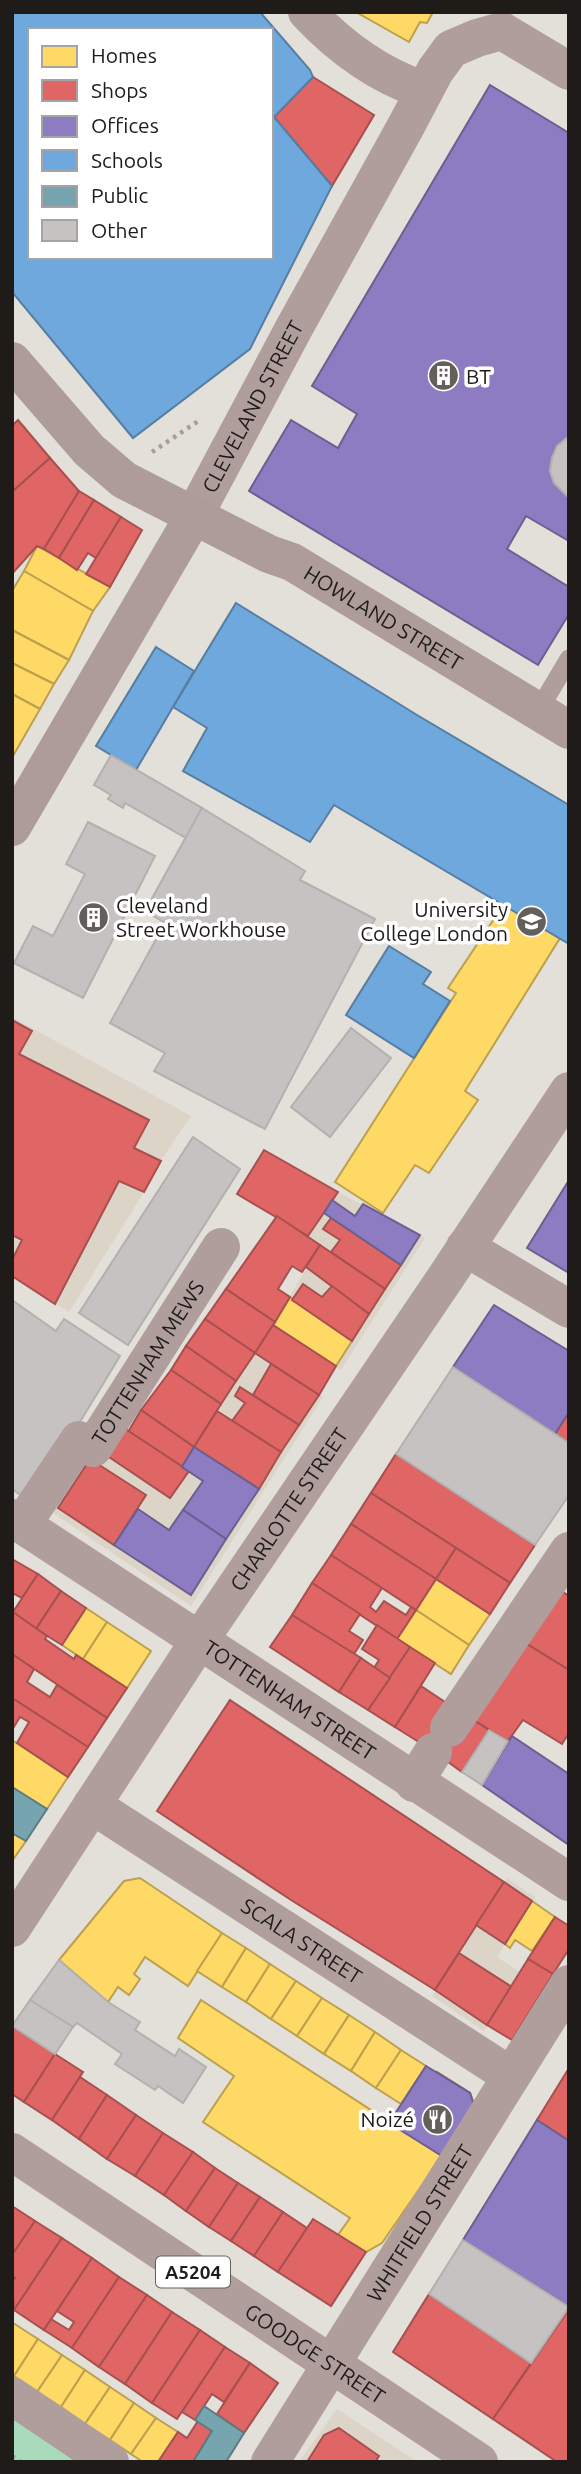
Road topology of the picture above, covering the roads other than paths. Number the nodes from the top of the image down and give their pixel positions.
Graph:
1 (307, 12) edge
2 (500, 22) edge
3 (569, 71) edge
4 (423, 90) junction
5 (12, 361) edge
6 (194, 516) junction
7 (569, 659) edge
8 (553, 721) edge
9 (12, 827) edge
10 (569, 1091) edge
11 (221, 1247) dead end
12 (465, 1247) junction
13 (569, 1309) edge
14 (17, 1522) edge
15 (569, 1551) edge
16 (198, 1641) junction
17 (432, 1755) junction
18 (92, 1805) junction
19 (569, 1882) edge
20 (12, 1928) edge
21 (569, 1984) edge
22 (511, 2076) junction
23 (12, 2152) edge
24 (332, 2364) junction
25 (12, 2396) edge
26 (110, 2462) edge
27 (270, 2462) edge
28 (479, 2462) edge

1 - 4 street
2 - 3 street
2 - 4 street, CLEVELAND STREET
4 - 6 street, CLEVELAND STREET
5 - 6 street, HOWLAND STREET
6 - 8 street, HOWLAND STREET
6 - 9 street, CLEVELAND STREET
7 - 8 lane
10 - 12 street, CHARLOTTE STREET
11 - 14 street, TOTTENHAM MEWS
12 - 13 street
12 - 16 street, CHARLOTTE STREET
14 - 16 street, TOTTENHAM STREET
15 - 17 street
16 - 17 street, TOTTENHAM STREET
16 - 18 street, CHARLOTTE STREET
17 - 19 street, TOTTENHAM STREET
18 - 20 street, CHARLOTTE STREET
18 - 22 street, SCALA STREET
21 - 22 street, WHITFIELD STREET
22 - 24 street, WHITFIELD STREET
23 - 24 main road, GOODGE STREET / A5204
24 - 27 street, WHITFIELD STREET
24 - 28 main road, GOODGE STREET / A5204
25 - 26 street

